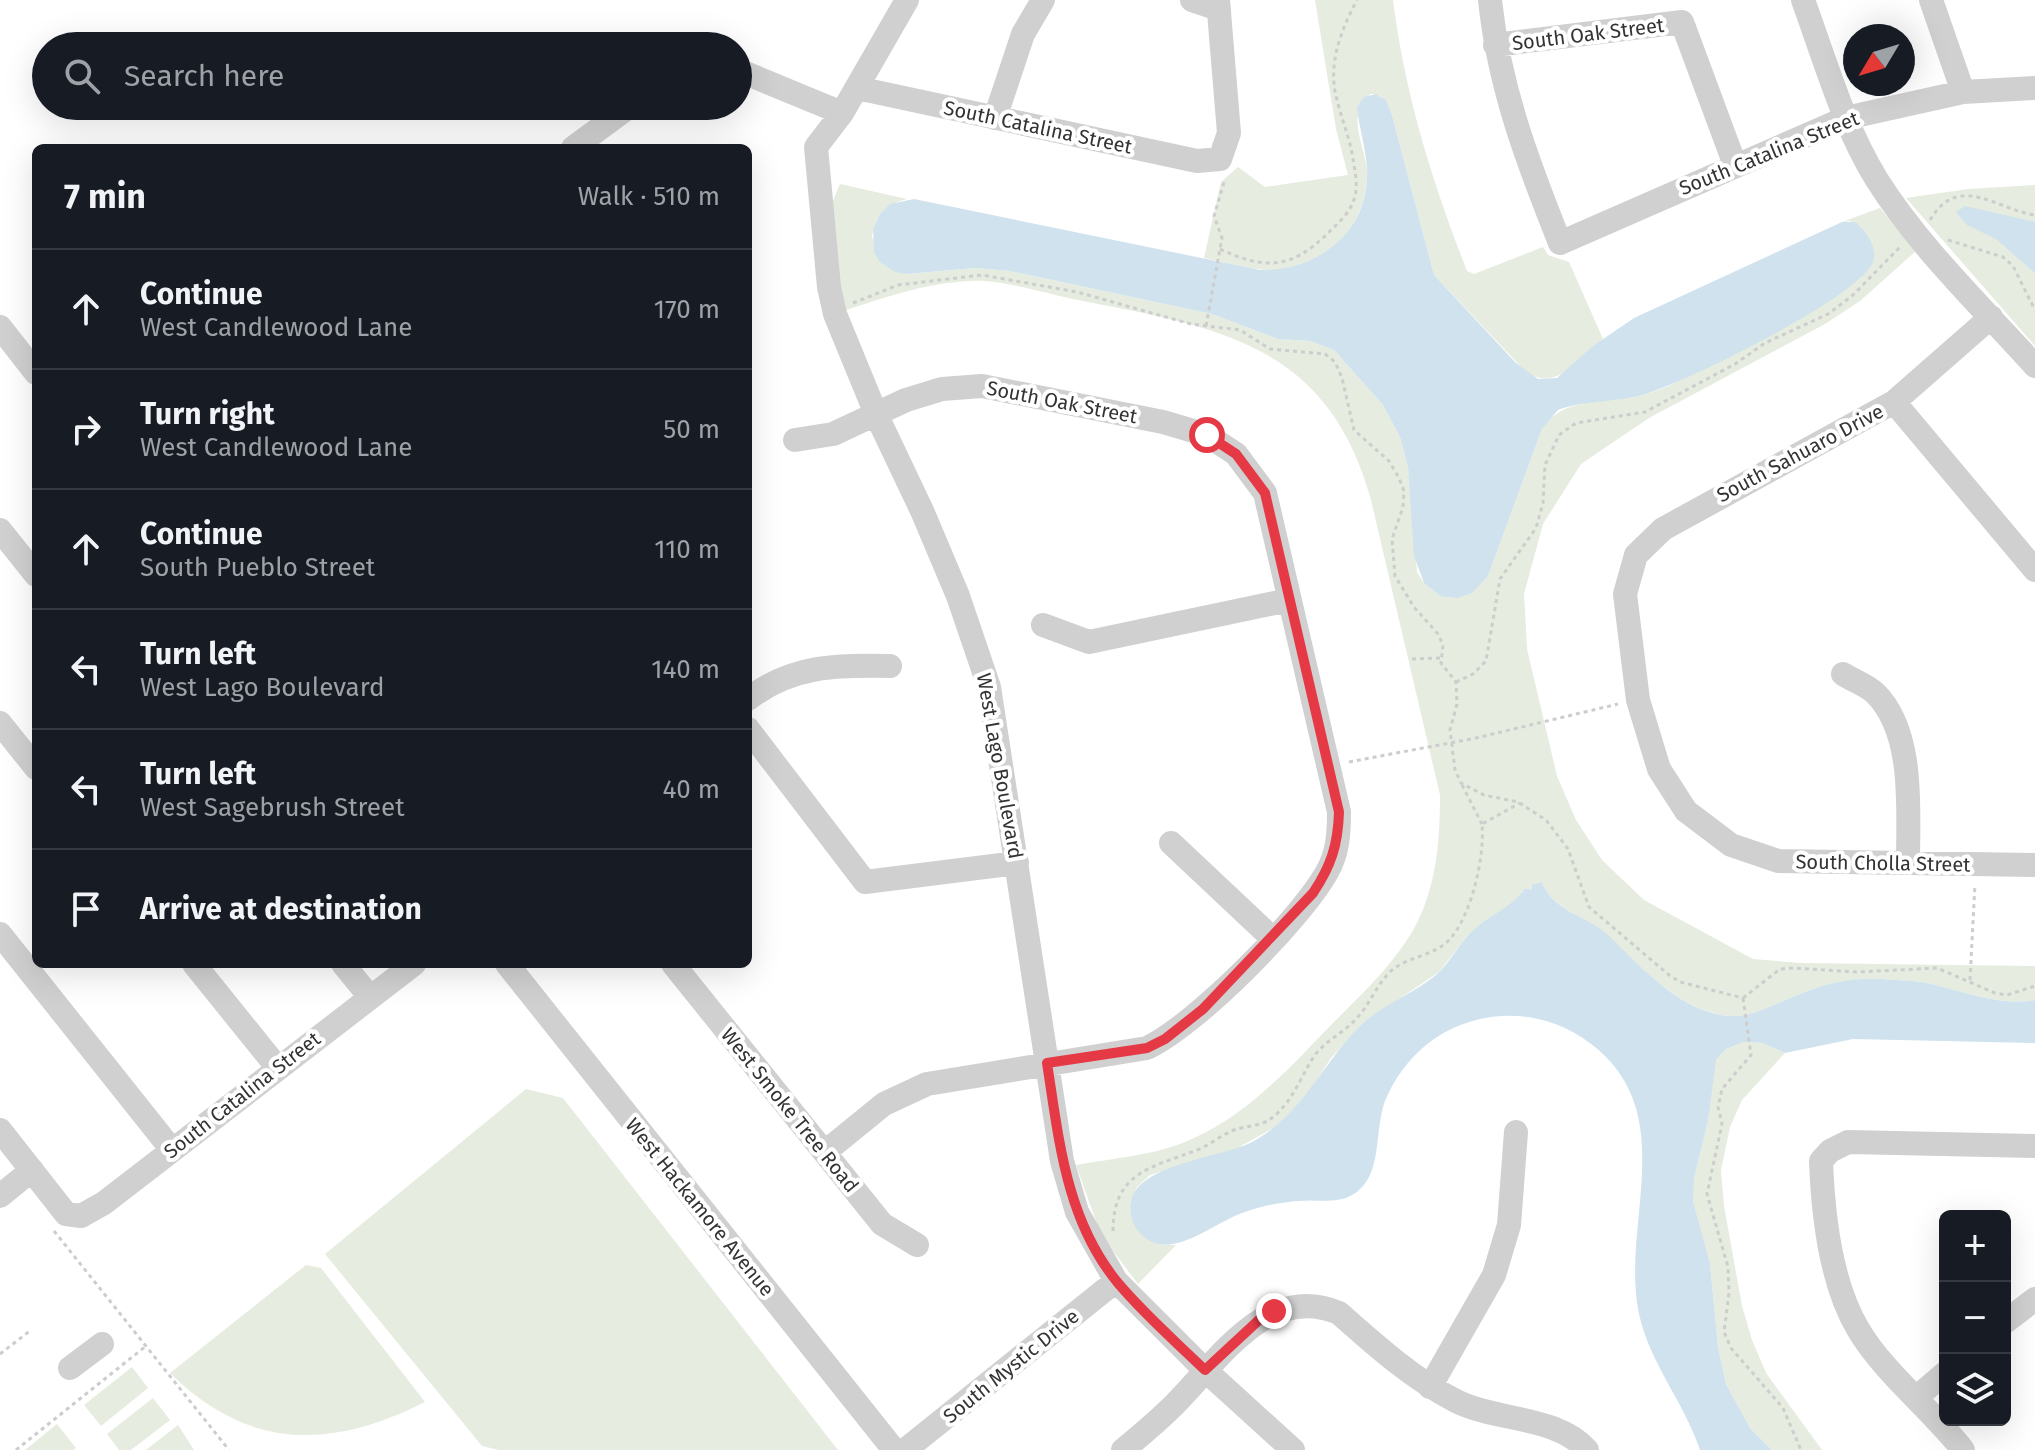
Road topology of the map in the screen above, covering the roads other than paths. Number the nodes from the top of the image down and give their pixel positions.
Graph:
1 (907, 0) edge
2 (1043, 0) edge
3 (1192, 0) edge
4 (1490, 0) edge
5 (1803, 0) edge
6 (1931, 0) edge
7 (1219, 4) edge
8 (1495, 45) junction
9 (752, 76) edge
10 (857, 88) junction
11 (2035, 88) edge
12 (1963, 92) junction
13 (842, 113) junction
14 (995, 118) junction
15 (1846, 118) junction
16 (611, 120) edge
17 (578, 144) edge
18 (1735, 165) junction
19 (1991, 317) junction
20 (0, 327) edge
21 (2035, 366) edge
22 (32, 368) edge
23 (1894, 402) junction
24 (876, 414) junction
25 (795, 440) dead end
26 (0, 530) edge
27 (32, 570) edge
28 (2035, 570) edge
29 (1625, 594) joint
30 (1289, 600) junction
31 (1043, 625) dead end
32 (890, 666) dead end
33 (1843, 674) dead end
34 (752, 696) edge
35 (0, 723) edge
36 (752, 734) edge
37 (32, 763) edge
38 (1171, 843) dead end
39 (1908, 862) junction
40 (1017, 863) junction
41 (2035, 865) edge
42 (0, 934) edge
43 (1272, 938) junction
44 (197, 968) edge
45 (346, 968) edge
46 (409, 968) edge
47 (510, 968) edge
48 (676, 968) edge
49 (370, 997) junction
50 (1047, 1063) junction
51 (277, 1067) junction
52 (0, 1130) edge
53 (1516, 1132) dead end
54 (2035, 1146) edge
55 (172, 1150) junction
56 (825, 1152) junction
57 (32, 1170) junction
58 (0, 1196) edge
59 (917, 1245) dead end
60 (1116, 1281) junction
61 (2035, 1299) edge
62 (2011, 1317) edge
63 (102, 1344) dead end
64 (70, 1368) dead end
65 (1205, 1370) junction
66 (1939, 1378) edge
67 (1430, 1387) junction
68 (1917, 1397) junction
69 (894, 1450) edge
70 (905, 1450) edge
71 (1123, 1450) edge
72 (1293, 1450) edge
73 (1587, 1450) edge
74 (1963, 1450) edge

1 - 10 street, West Lago Boulevard
2 - 14 street
3 - 7 street
4 - 8 street
5 - 15 street
6 - 12 street
7 - 14 street, South Catalina Street
8 - 18 street, South Oak Street
8 - 18 street, South Catalina Street
9 - 13 street
10 - 13 street, West Lago Boulevard
10 - 14 street, South Catalina Street
11 - 12 street, South Catalina Street
12 - 15 street, South Catalina Street
13 - 24 street, West Lago Boulevard
15 - 18 street, South Catalina Street
15 - 19 street
16 - 17 street
19 - 21 street
19 - 23 street, South Sahuaro Drive
20 - 22 street
23 - 28 street
23 - 29 street, South Sahuaro Drive
24 - 25 street, South Oak Street
24 - 30 street, South Oak Street
24 - 40 street, West Lago Boulevard
26 - 27 street
29 - 39 street, South Cholla Street
30 - 31 street
30 - 43 street
32 - 34 street
33 - 39 street
35 - 37 street
36 - 40 street
38 - 43 street
39 - 41 street, South Cholla Street
40 - 50 street, West Lago Boulevard
42 - 55 street
43 - 50 street
44 - 51 street
45 - 49 street
46 - 49 street, South Catalina Street
47 - 69 street, West Hackamore Avenue
48 - 56 street, West Smoke Tree Road
49 - 51 street, South Catalina Street
50 - 56 street
50 - 60 street, West Lago Boulevard
51 - 55 street, South Catalina Street
52 - 57 street
53 - 67 street
54 - 68 street
55 - 57 street, South Catalina Street
56 - 59 street, West Smoke Tree Road
57 - 58 street
60 - 65 street, West Lago Boulevard
60 - 70 street, South Mystic Drive
61 - 62 street
63 - 64 street
65 - 67 street
65 - 71 street
65 - 72 street, West Lago Boulevard
66 - 68 street
67 - 73 street
68 - 74 street

